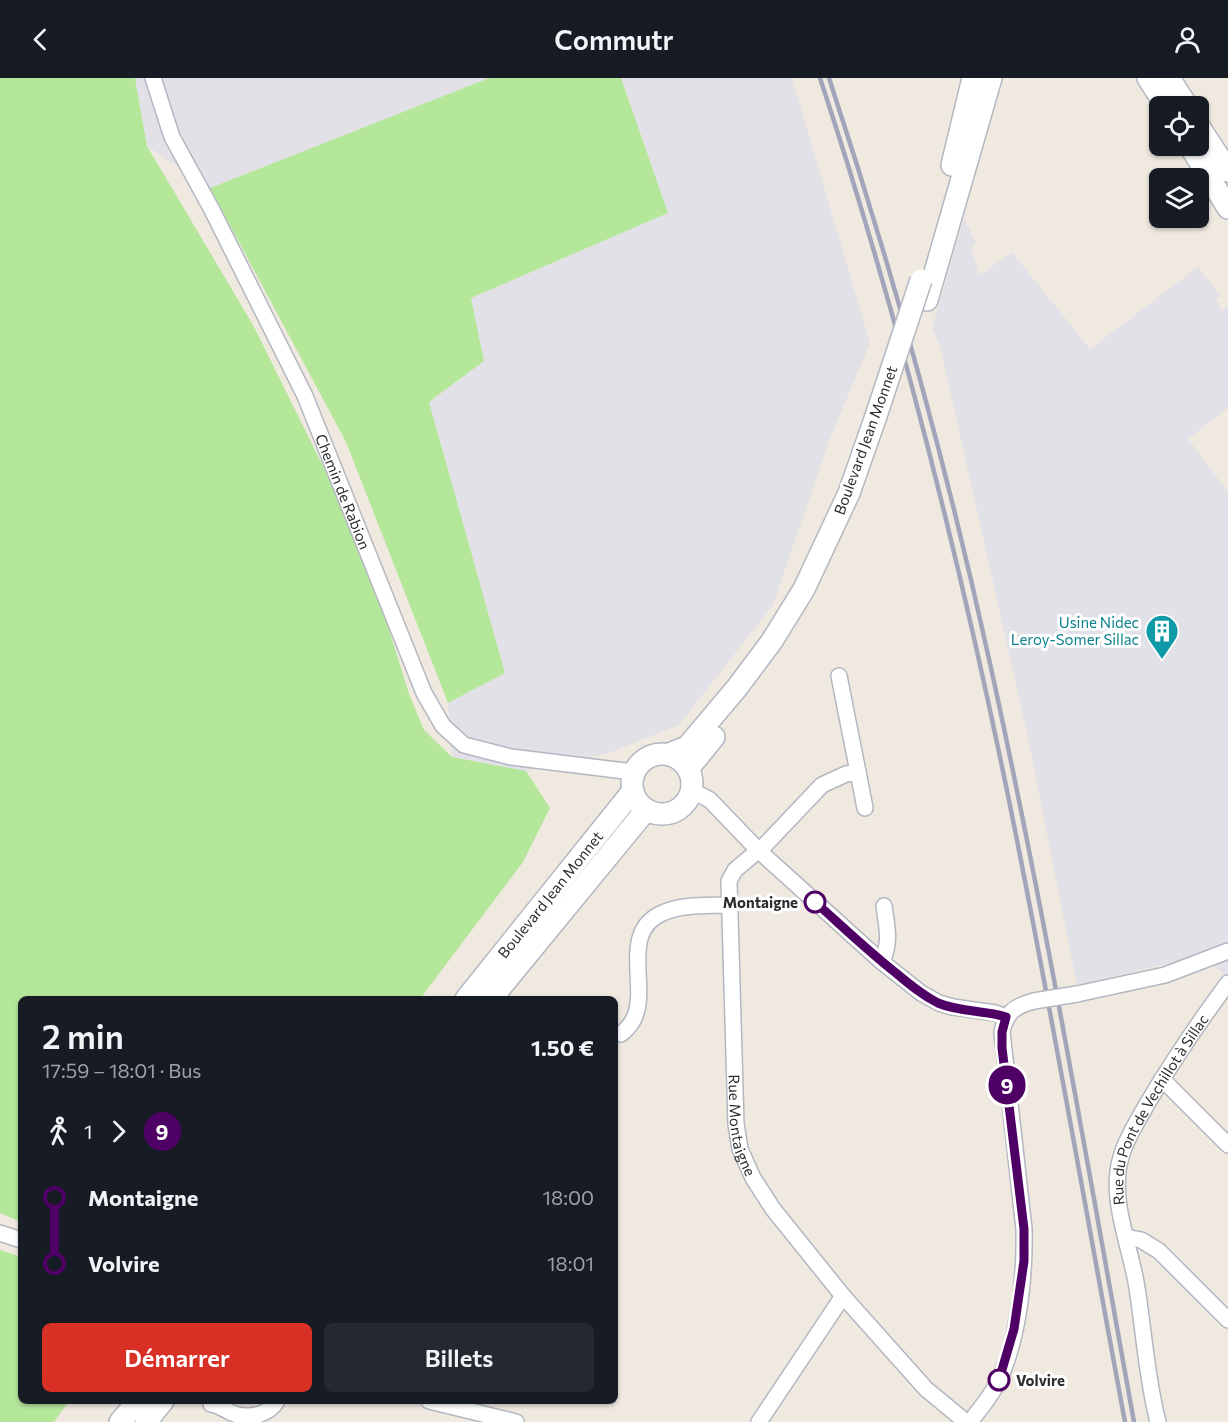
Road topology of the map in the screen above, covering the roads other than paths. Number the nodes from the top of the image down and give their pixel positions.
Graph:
1 (153, 78) edge
2 (973, 78) edge
3 (991, 78) edge
4 (1148, 78) edge
5 (1169, 78) edge
6 (1160, 96) edge
7 (1181, 96) edge
8 (1209, 142) edge
9 (1196, 156) edge
10 (1228, 171) edge
11 (1228, 208) edge
12 (881, 421) junction
13 (839, 676) dead end
14 (669, 754) junction
15 (688, 768) junction
16 (858, 771) junction
17 (633, 782) junction
18 (691, 790) junction
19 (865, 808) dead end
20 (646, 810) junction
21 (758, 850) junction
22 (729, 905) junction
23 (884, 906) dead end
24 (1228, 951) edge
25 (882, 962) junction
26 (1228, 982) edge
27 (468, 996) edge
28 (493, 996) edge
29 (1006, 1017) junction
30 (621, 1034) dead end
31 (1162, 1079) junction
32 (1228, 1145) edge
33 (0, 1233) edge
34 (1125, 1237) junction
35 (18, 1239) edge
36 (843, 1296) junction
37 (1228, 1320) edge
38 (126, 1404) edge
39 (135, 1404) edge
40 (161, 1404) edge
41 (211, 1404) dead end
42 (276, 1404) edge
43 (441, 1404) edge
44 (119, 1422) edge
45 (146, 1422) edge
46 (516, 1422) edge
47 (759, 1422) edge
48 (968, 1422) edge
49 (1158, 1422) edge

1 - 17 street, Chemin de Rabion
2 - 12 main road, Boulevard Jean Monnet, bridge
3 - 12 main road
4 - 6 main road
5 - 7 main road
8 - 10 main road
9 - 11 main road
12 - 14 main road, Boulevard Jean Monnet
12 - 15 main road
13 - 16 street
14 - 15 main road
14 - 17 main road
15 - 18 main road
16 - 19 street
16 - 21 street, Rue Montaigne
17 - 20 main road
17 - 27 main road, Boulevard Jean Monnet
18 - 20 main road
18 - 21 street
20 - 28 main road
21 - 22 street, Rue Montaigne
21 - 25 street
22 - 30 street
22 - 36 street, Rue Montaigne
23 - 25 street
24 - 29 street, bridge
25 - 29 street
26 - 31 street, Rue du Pont de Vechillot à Sillac
29 - 48 street
31 - 32 street
31 - 34 street, Rue du Pont de Vechillot à Sillac
33 - 35 street
34 - 37 street
34 - 49 street, Rue du Pont de Vechillot à Sillac
36 - 47 street
36 - 48 street, Rue Montaigne
38 - 44 street
39 - 44 main road
40 - 45 main road
41 - 42 street
43 - 46 street

